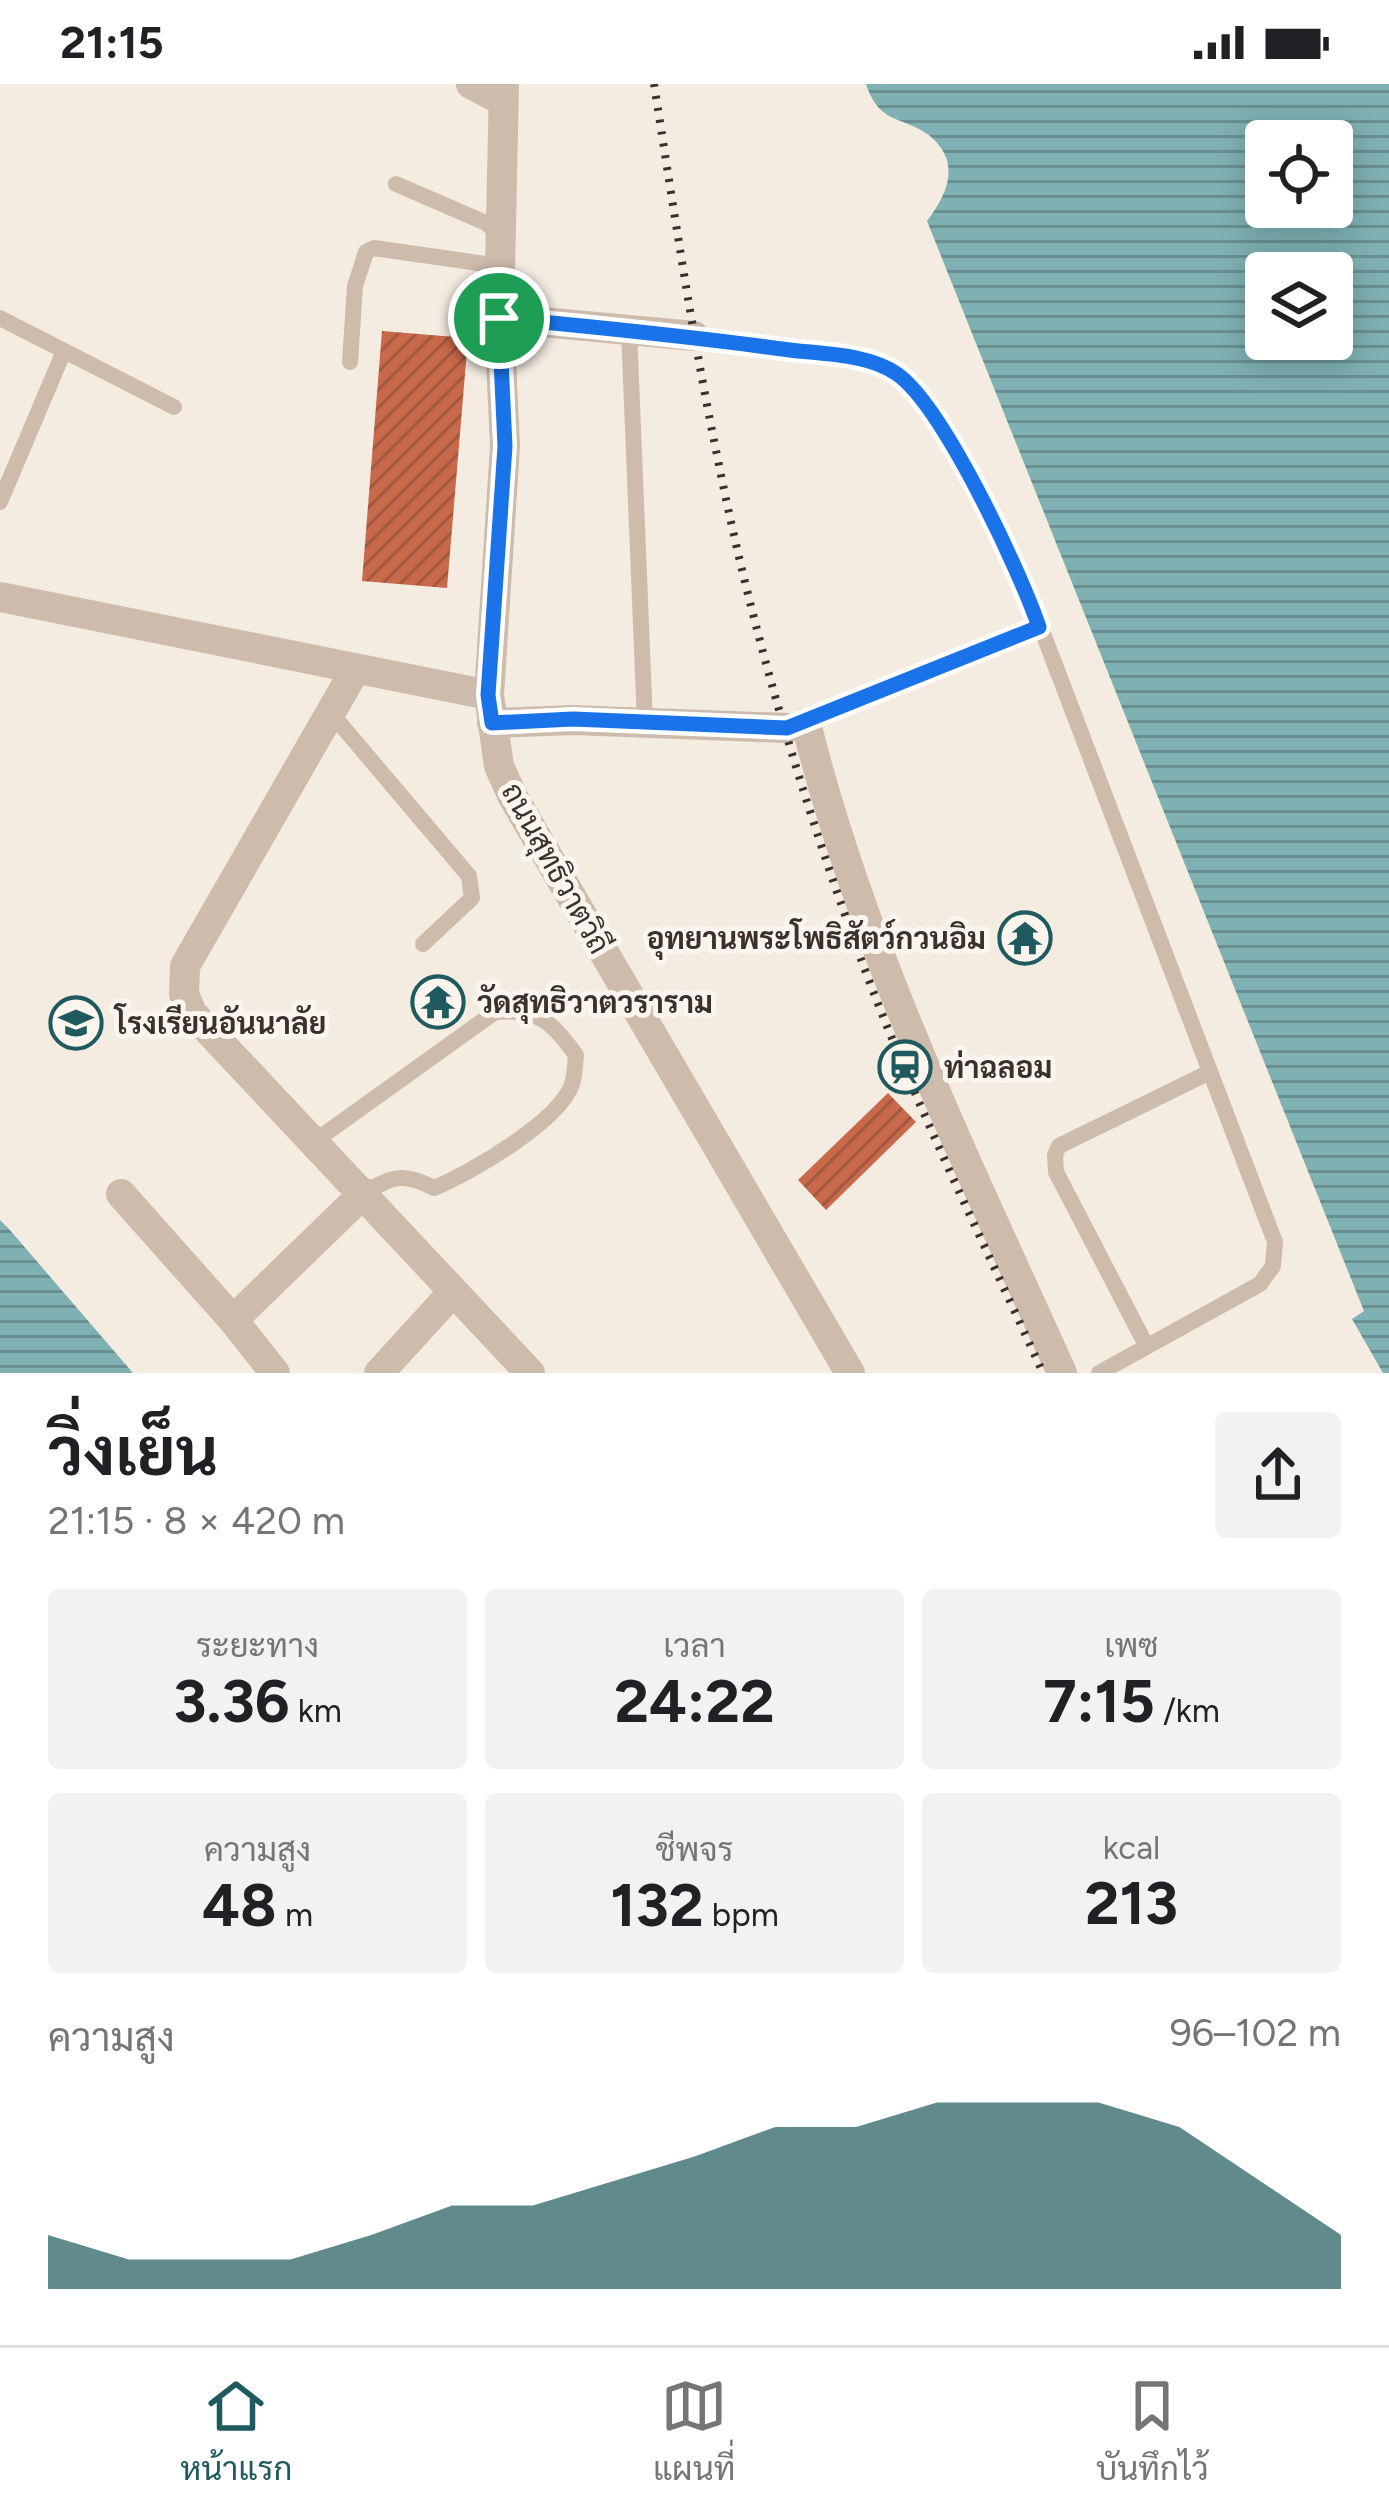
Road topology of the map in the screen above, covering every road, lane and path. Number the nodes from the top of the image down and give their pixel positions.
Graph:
1 (471, 84) edge
2 (503, 92) edge
3 (395, 184) dead end
4 (500, 251) junction
5 (0, 318) edge
6 (499, 318) junction
7 (629, 330) junction
8 (694, 337) joint
9 (64, 351) junction
10 (350, 362) dead end
11 (174, 407) dead end
12 (0, 502) edge
13 (0, 597) edge
14 (1039, 627) junction
15 (355, 670) junction
16 (490, 709) junction
17 (331, 712) junction
18 (645, 723) junction
19 (796, 726) junction
20 (423, 944) dead end
21 (1210, 1072) junction
22 (315, 1141) junction
23 (364, 1193) junction
24 (121, 1194) dead end
25 (452, 1293) junction
26 (233, 1319) junction
27 (1146, 1346) junction
28 (274, 1373) edge
29 (379, 1373) edge
30 (530, 1373) edge
31 (850, 1373) edge
32 (1063, 1373) edge
33 (1099, 1373) edge

1 - 2 street
2 - 4 street, ถนนสุทธิวาตวิถี
3 - 4 lane
4 - 6 street, ถนนสุทธิวาตวิถี
4 - 10 lane
5 - 9 lane
6 - 7 street
6 - 16 street, ถนนสุทธิวาตวิถี
7 - 8 street
7 - 18 lane
8 - 14 lane
9 - 11 lane
9 - 12 lane
13 - 15 street
14 - 19 lane
14 - 21 lane
15 - 16 street
15 - 17 street
16 - 18 street
16 - 31 street, ถนนสุทธิวาตวิถี
17 - 20 lane
17 - 22 street
18 - 19 street
19 - 32 street
21 - 27 lane
21 - 27 lane
22 - 23 street
22 - 23 lane
23 - 25 street
23 - 26 street
24 - 26 street
25 - 29 street
25 - 30 street
26 - 28 street
27 - 33 lane

